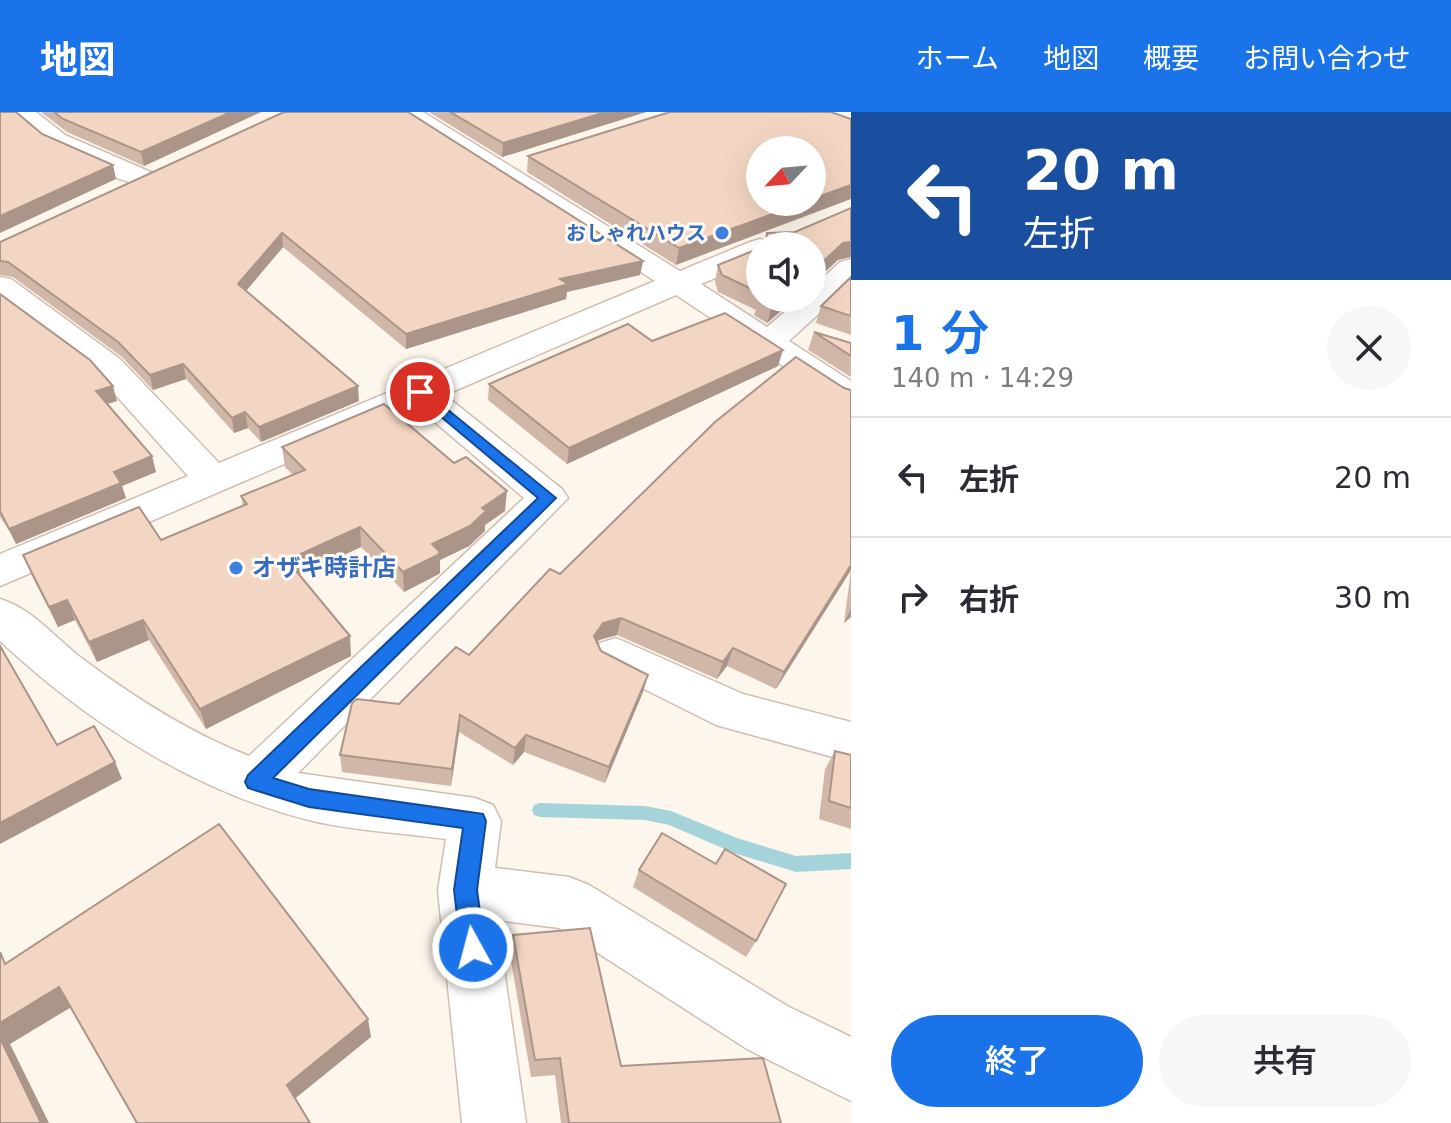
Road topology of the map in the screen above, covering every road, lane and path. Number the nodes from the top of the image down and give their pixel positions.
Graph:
1 (21, 112) edge
2 (406, 112) edge
3 (528, 161) dead end
4 (170, 167) edge
5 (500, 169) junction
6 (144, 179) junction
7 (116, 192) edge
8 (746, 254) edge
9 (851, 268) edge
10 (676, 283) junction
11 (0, 286) edge
12 (777, 335) junction
13 (826, 341) edge
14 (420, 392) junction
15 (851, 396) edge
16 (213, 480) junction
17 (0, 571) edge
18 (0, 615) edge
19 (616, 655) edge
20 (851, 742) edge
21 (256, 782) junction
22 (465, 890) junction
23 (851, 1070) edge
24 (494, 1123) edge

1 - 6 street
2 - 5 street
3 - 5 street
4 - 6 street
5 - 10 street
6 - 7 street
8 - 10 street
9 - 12 street
10 - 12 street
10 - 14 street
11 - 16 street
12 - 13 street
12 - 15 street
14 - 16 street
14 - 21 street
16 - 17 street
18 - 21 street
19 - 20 street
21 - 22 street
22 - 23 street
22 - 24 street

